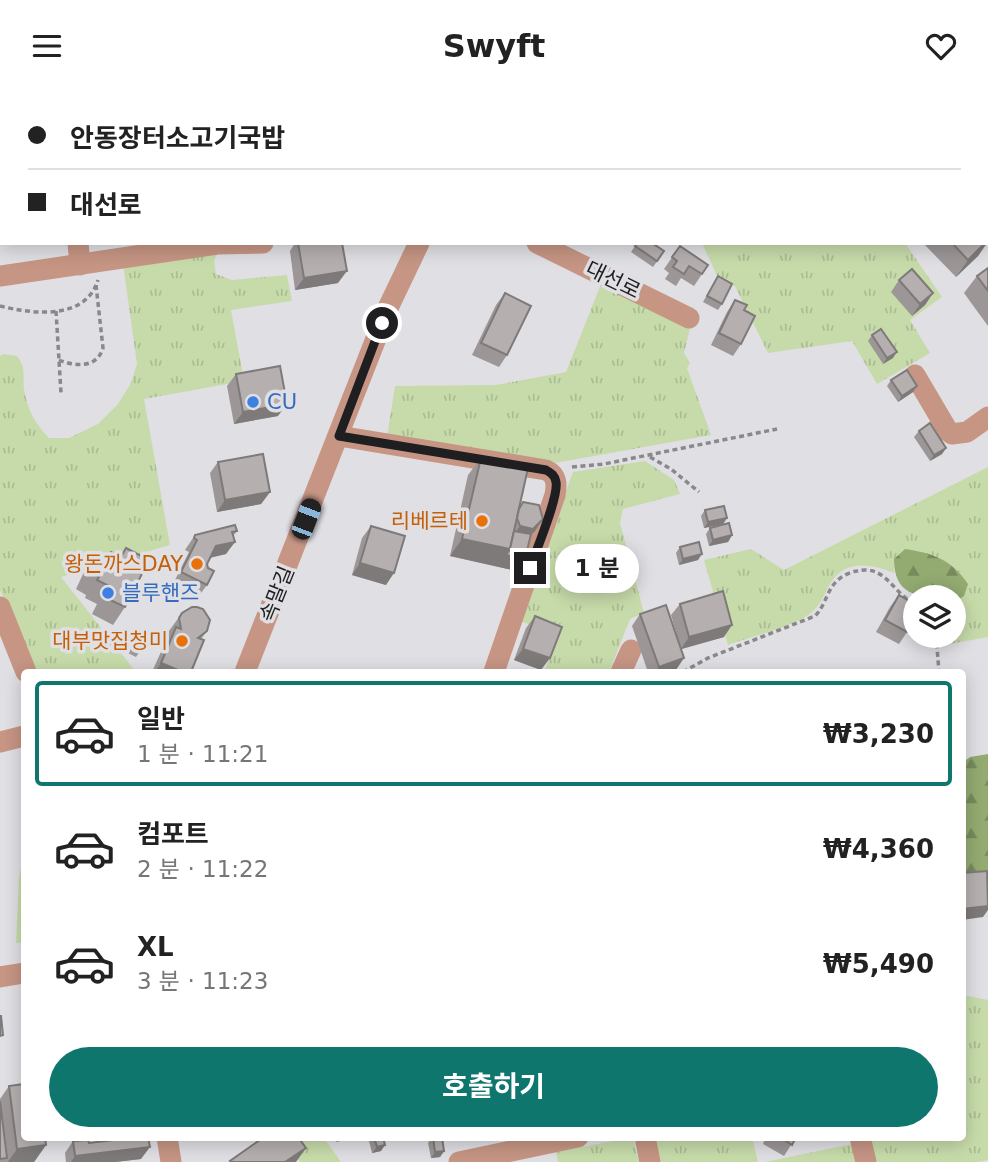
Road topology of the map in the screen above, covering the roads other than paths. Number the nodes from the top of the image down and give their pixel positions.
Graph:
1 (78, 245) edge
2 (210, 245) edge
3 (418, 245) edge
4 (541, 245) edge
5 (80, 265) junction
6 (0, 276) edge
7 (689, 318) dead end
8 (915, 375) dead end
9 (988, 417) edge
10 (339, 436) junction
11 (0, 607) edge
12 (631, 650) dead end
13 (25, 669) edge
14 (246, 669) edge
15 (495, 669) edge
16 (622, 669) edge
17 (21, 737) edge
18 (0, 742) edge
19 (21, 964) edge
20 (0, 967) edge
21 (21, 974) edge
22 (0, 977) edge
23 (21, 983) edge
24 (0, 986) edge
25 (168, 1141) edge
26 (559, 1141) edge
27 (646, 1141) edge
28 (861, 1141) edge
29 (171, 1162) edge
30 (459, 1162) edge
31 (650, 1162) edge
32 (866, 1162) edge

1 - 5 street
2 - 5 street
3 - 10 street, 속말길
4 - 7 street, 대선로
5 - 6 street
8 - 9 street
10 - 14 street, 속말길
10 - 15 street
11 - 13 street
12 - 16 street
17 - 18 street
19 - 20 street
21 - 22 street
23 - 24 street
25 - 29 street
26 - 30 street
27 - 31 street
28 - 32 street

